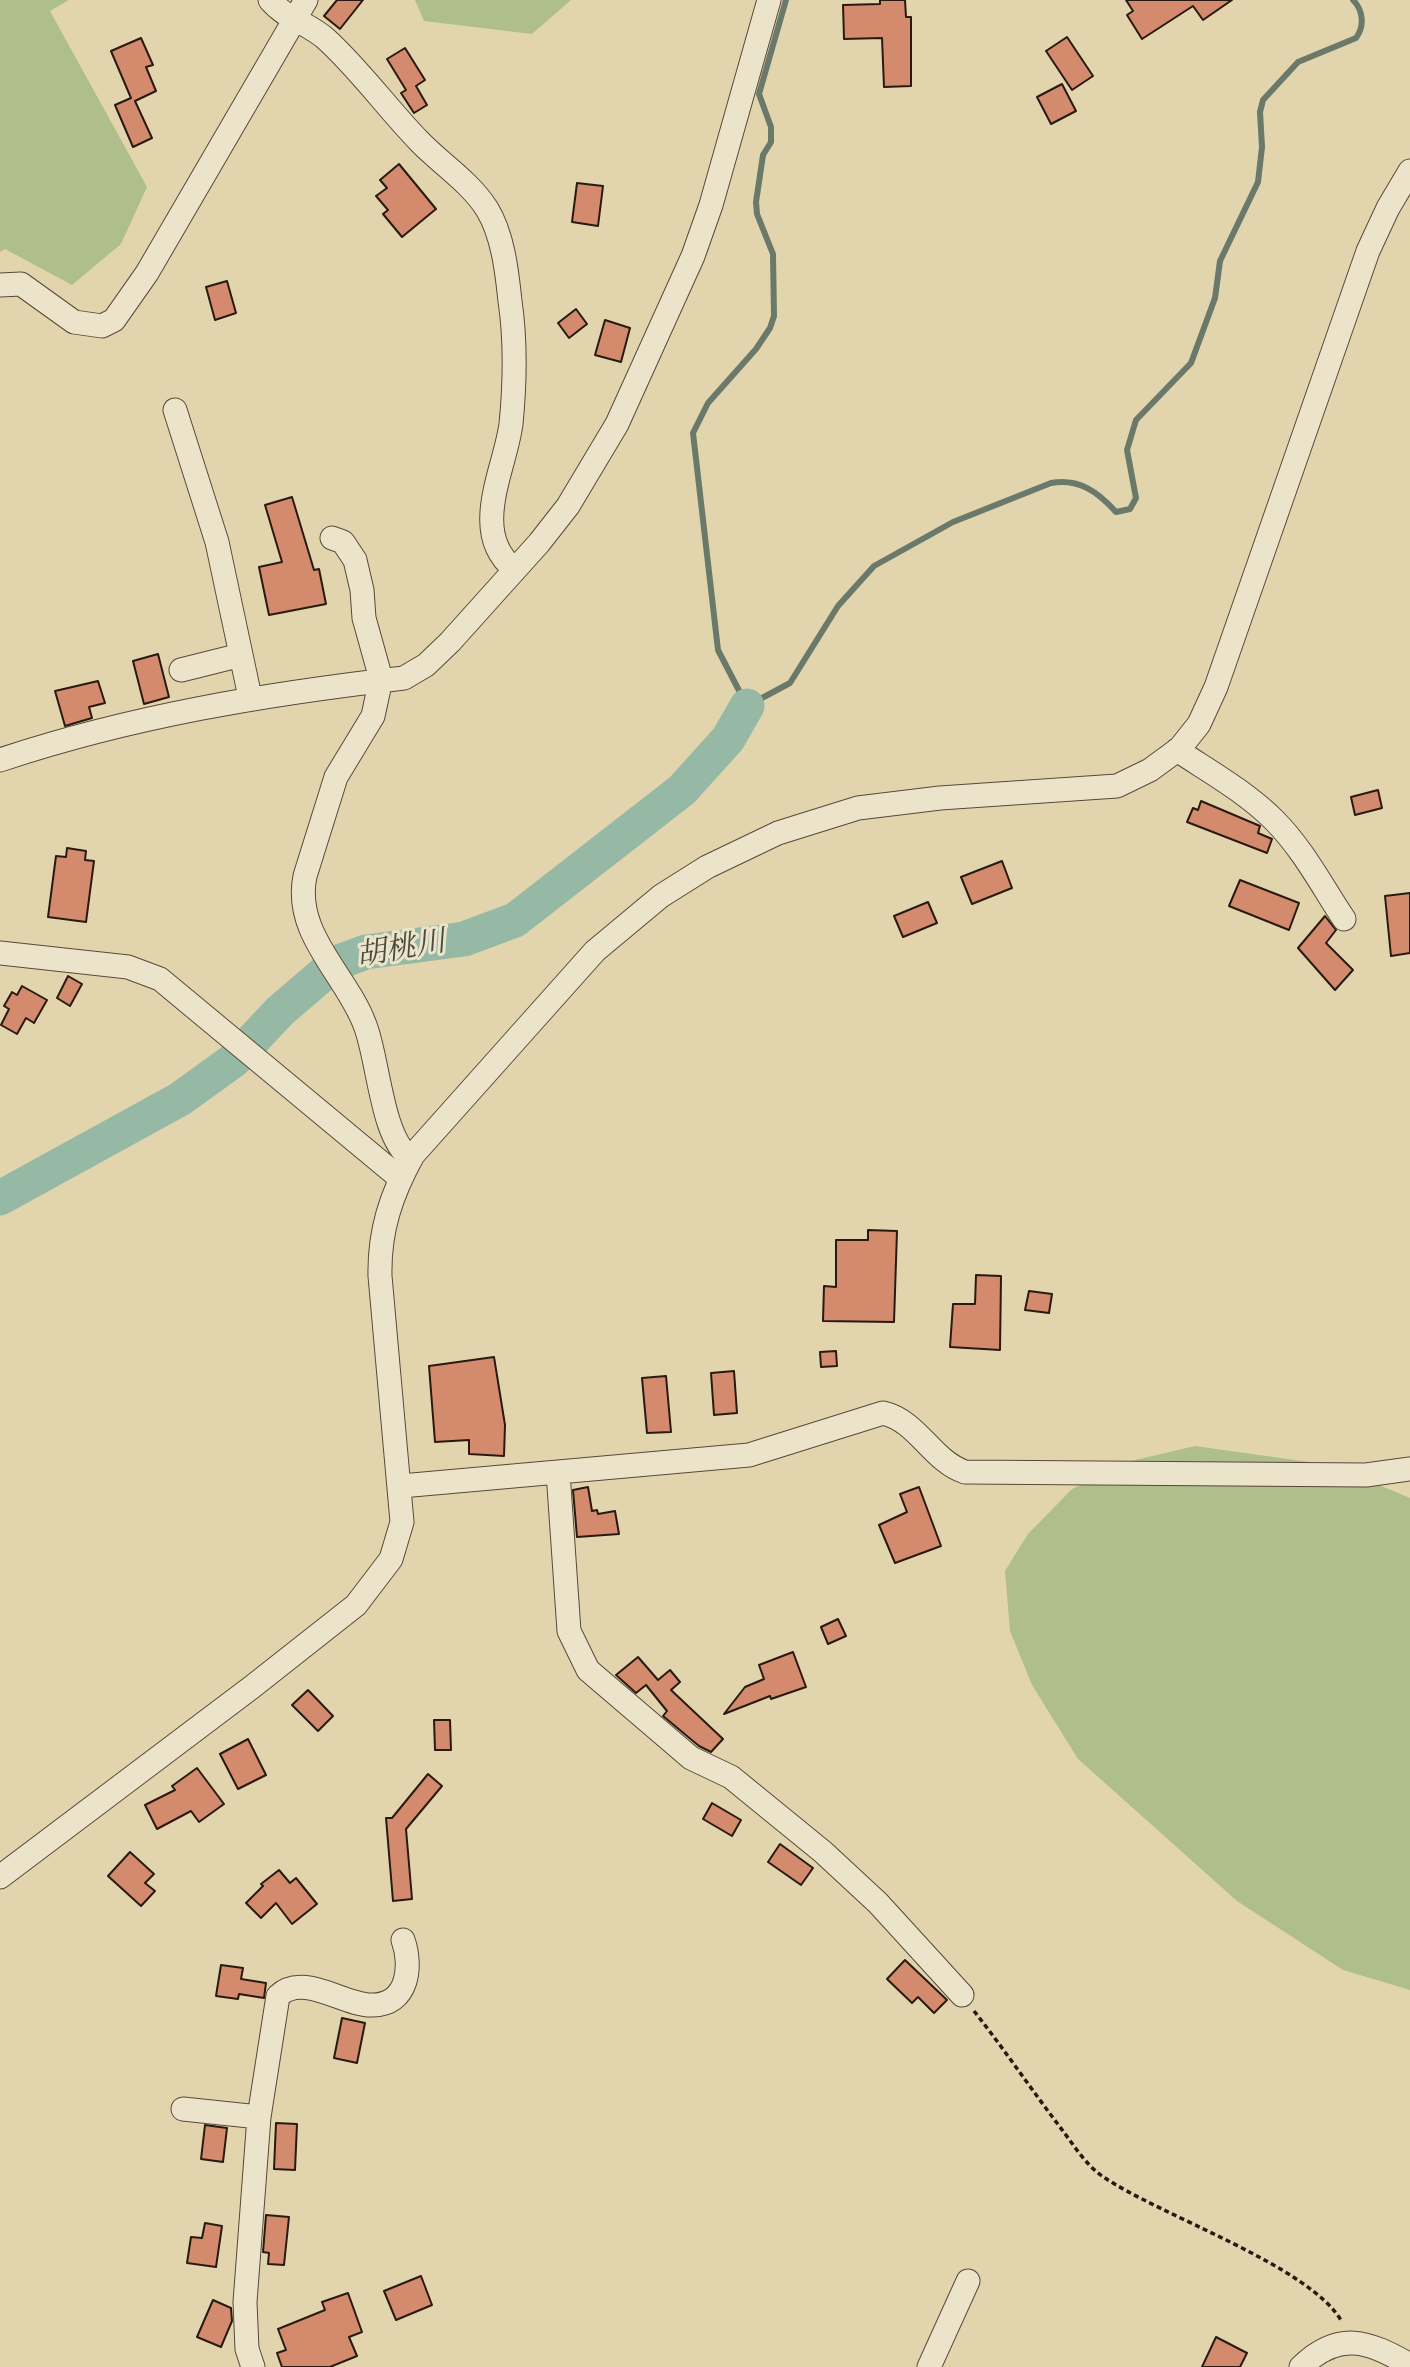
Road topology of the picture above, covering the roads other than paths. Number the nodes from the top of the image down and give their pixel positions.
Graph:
1 (270, 0) edge
2 (306, 0) edge
3 (769, 0) edge
4 (293, 20) junction
5 (1410, 172) edge
6 (0, 285) edge
7 (175, 410) dead end
8 (332, 538) dead end
9 (514, 569) junction
10 (241, 655) junction
11 (181, 670) dead end
12 (382, 679) junction
13 (250, 697) junction
14 (1177, 750) junction
15 (0, 760) edge
16 (1343, 919) dead end
17 (0, 953) edge
18 (406, 1169) junction
19 (1410, 1469) edge
20 (558, 1472) junction
21 (401, 1486) junction
22 (0, 1877) edge
23 (403, 1940) dead end
24 (962, 1995) road end
25 (183, 2109) dead end
26 (259, 2117) junction
27 (968, 2281) dead end
28 (1410, 2365) edge
29 (931, 2366) edge
30 (253, 2367) edge
31 (1301, 2367) edge

1 - 4 street
2 - 4 street
3 - 9 street
4 - 6 street
4 - 9 street
5 - 14 street
7 - 10 street
8 - 12 street
9 - 12 street
10 - 11 street
10 - 13 street
12 - 13 street
12 - 18 street
13 - 15 street
14 - 16 street
14 - 18 street
17 - 18 street
18 - 21 street
19 - 20 street
20 - 21 street
20 - 24 street
21 - 22 street
23 - 26 street
25 - 26 street
26 - 30 street
27 - 29 street
28 - 31 street

